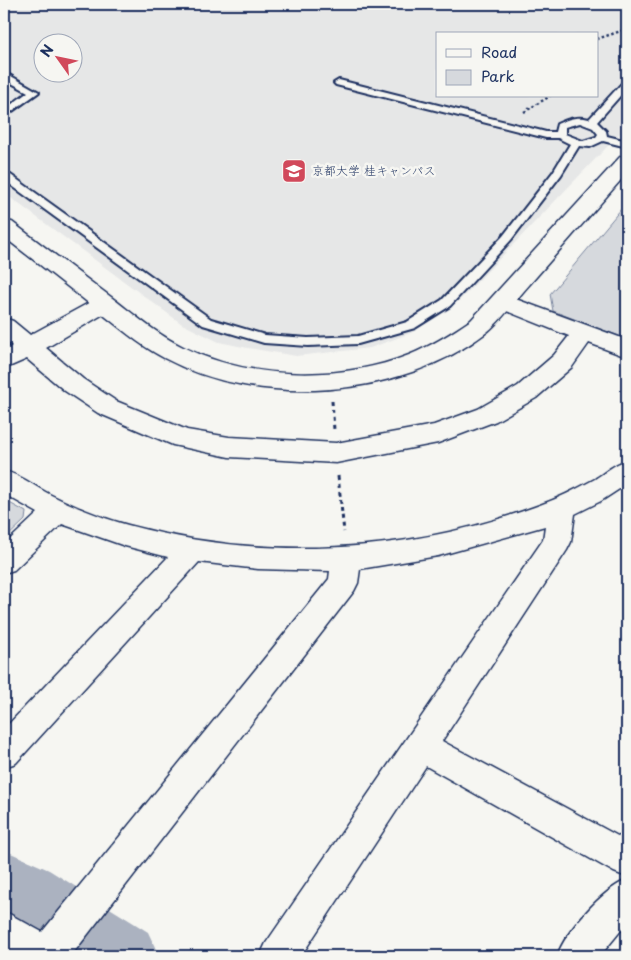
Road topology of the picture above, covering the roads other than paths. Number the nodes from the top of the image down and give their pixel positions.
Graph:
1 (4, 75) edge
2 (339, 83) dead end
3 (627, 83) edge
4 (4, 114) edge
5 (591, 123) junction
6 (560, 135) junction
7 (602, 138) junction
8 (576, 143) junction
9 (627, 144) edge
10 (627, 161) edge
11 (4, 175) edge
12 (4, 227) edge
13 (502, 301) junction
14 (104, 304) junction
15 (4, 326) edge
16 (584, 332) junction
17 (28, 347) junction
18 (627, 349) edge
19 (4, 361) edge
20 (627, 470) edge
21 (4, 481) edge
22 (561, 509) junction
23 (58, 511) junction
24 (192, 551) junction
25 (347, 559) junction
26 (4, 562) edge
27 (420, 746) junction
28 (4, 752) edge
29 (627, 860) edge
30 (627, 898) edge
31 (4, 930) edge
32 (47, 956) edge
33 (279, 956) edge
34 (576, 956) edge

1 - 4 lane
2 - 6 lane
3 - 5 lane
5 - 6 lane
5 - 7 lane
6 - 8 lane
7 - 8 lane
7 - 9 lane
8 - 11 lane
10 - 13 street
12 - 14 street
13 - 14 street
13 - 16 street
14 - 17 street
15 - 17 street
16 - 17 street
16 - 18 street
17 - 19 street
20 - 22 street
21 - 23 street
22 - 25 street
22 - 27 street
23 - 24 street
23 - 26 street
24 - 25 street
24 - 28 street
25 - 32 street
27 - 29 street
27 - 33 street
30 - 34 street
31 - 32 street

